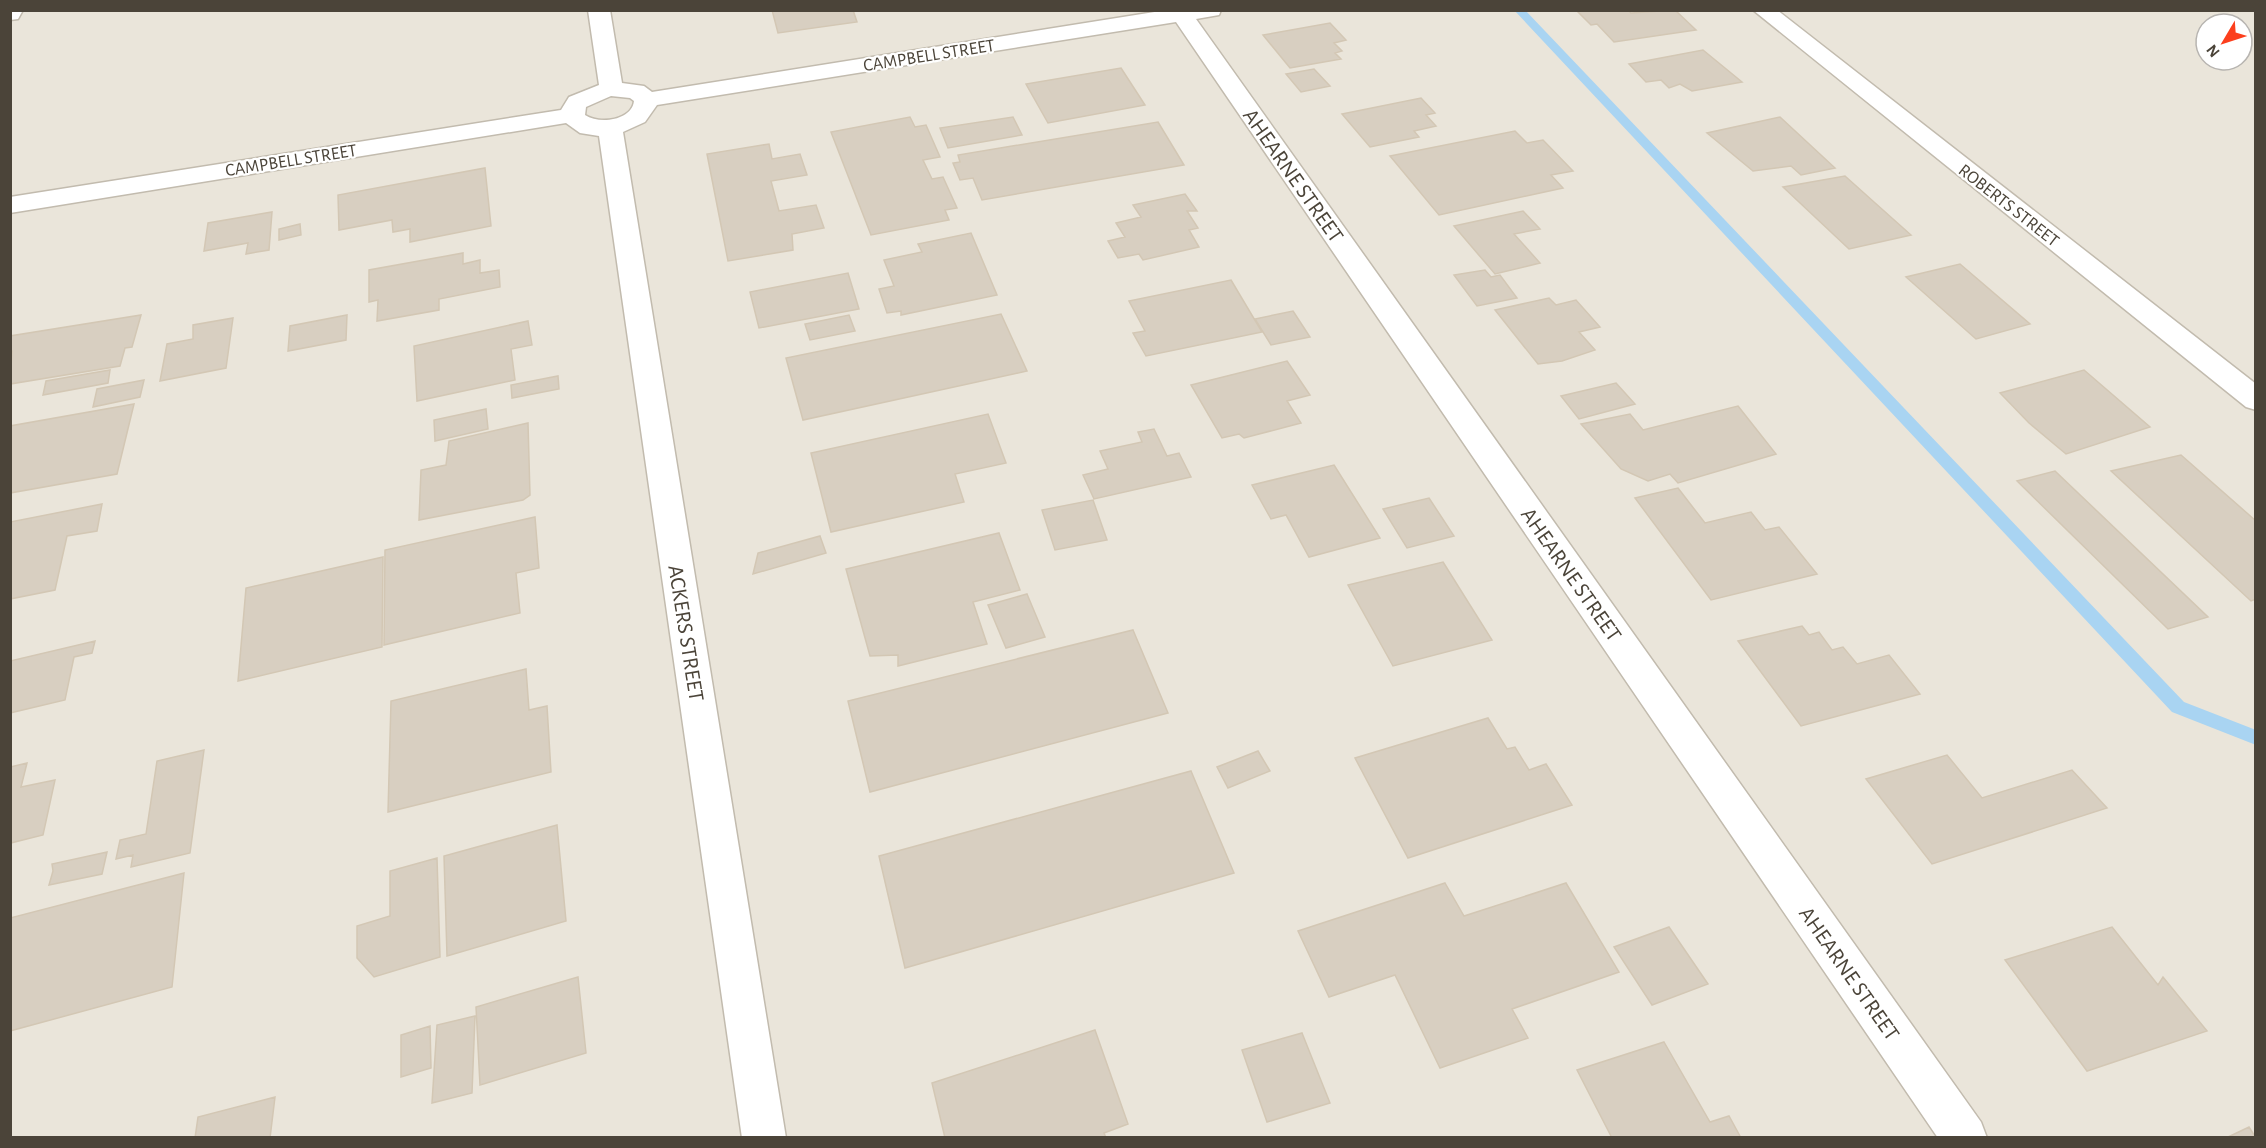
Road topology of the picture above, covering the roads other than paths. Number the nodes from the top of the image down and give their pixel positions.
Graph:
1 (599, 10) edge
2 (1763, 10) edge
3 (1191, 12) edge
4 (611, 89) junction
5 (646, 100) junction
6 (572, 115) junction
7 (609, 128) junction
8 (10, 205) edge
9 (2256, 400) edge
10 (765, 1137) edge
11 (1965, 1137) edge

1 - 4 street
2 - 9 street, ROBERTS STREET
3 - 5 street, CAMPBELL STREET
3 - 11 street, AHEARNE STREET
4 - 5 street
4 - 6 street
5 - 7 street
6 - 7 street
6 - 8 street, CAMPBELL STREET
7 - 10 street, ACKERS STREET

